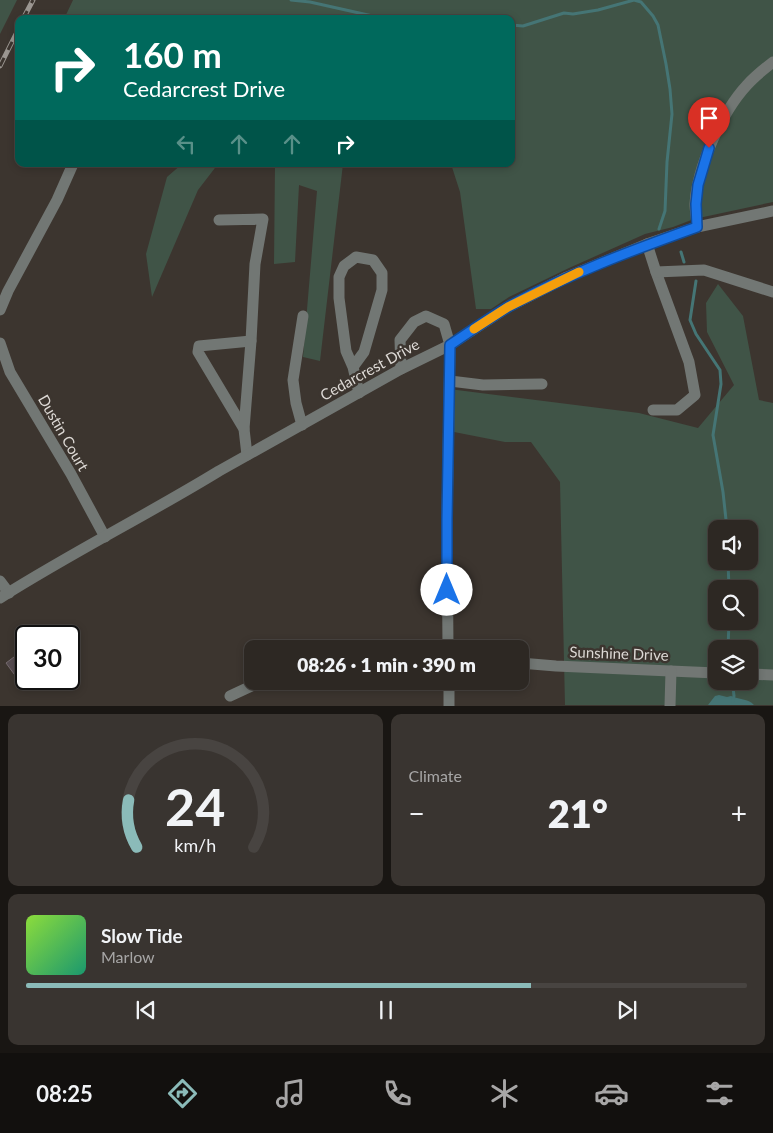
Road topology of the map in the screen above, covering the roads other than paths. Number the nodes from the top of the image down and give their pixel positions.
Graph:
1 (773, 62) edge
2 (72, 167) edge
3 (773, 211) edge
4 (219, 220) dead end
5 (697, 227) junction
6 (647, 244) junction
7 (656, 272) junction
8 (773, 292) edge
9 (0, 310) edge
10 (303, 316) dead end
11 (252, 341) junction
12 (0, 343) edge
13 (450, 345) junction
14 (353, 367) junction
15 (401, 369) junction
16 (450, 381) junction
17 (542, 384) dead end
18 (359, 393) junction
19 (653, 410) dead end
20 (302, 425) junction
21 (244, 429) junction
22 (247, 455) junction
23 (105, 536) junction
24 (0, 580) edge
25 (4, 596) edge
26 (448, 640) edge
27 (529, 664) edge
28 (671, 671) junction
29 (708, 673) edge
30 (758, 674) edge
31 (773, 675) edge
32 (244, 689) edge
33 (449, 690) edge
34 (230, 696) dead end
35 (449, 706) edge
36 (670, 706) edge

1 - 5 street
2 - 9 street
3 - 5 street, Cedarcrest Drive
4 - 11 street
5 - 6 street, Cedarcrest Drive
6 - 7 street
6 - 13 street, Cedarcrest Drive
7 - 8 street
7 - 19 street
10 - 20 street
11 - 21 street
11 - 21 street
12 - 23 street, Dustin Court
13 - 15 street, Cedarcrest Drive
13 - 15 street
13 - 16 street
14 - 14 street
14 - 18 street
15 - 18 street, Cedarcrest Drive
16 - 17 street
16 - 26 street
18 - 20 street, Cedarcrest Drive
20 - 22 street, Cedarcrest Drive
21 - 22 street
22 - 23 street, Cedarcrest Drive
23 - 25 street, Cedarcrest Drive
24 - 25 street
27 - 28 street, Sunshine Drive
28 - 29 street, Sunshine Drive
28 - 36 street
30 - 31 street
32 - 34 street
33 - 35 street

